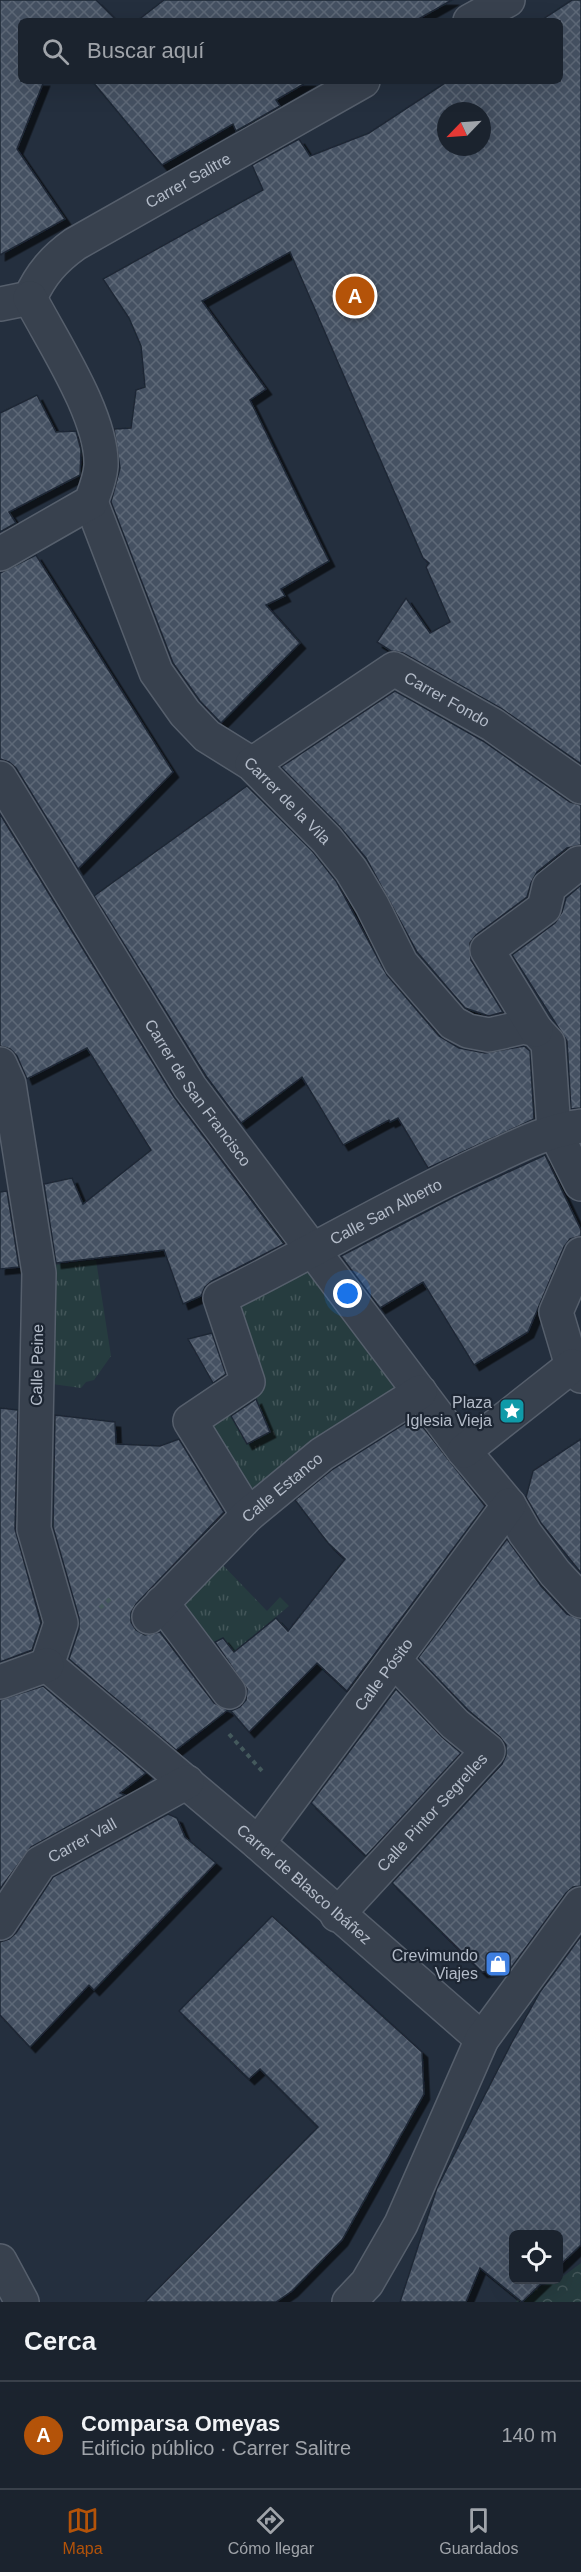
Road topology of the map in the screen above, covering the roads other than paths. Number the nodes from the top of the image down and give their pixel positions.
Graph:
1 (508, 0) edge
2 (475, 18) edge
3 (358, 84) edge
4 (15, 301) edge
5 (91, 502) junction
6 (0, 554) edge
7 (252, 764) junction
8 (0, 778) edge
9 (581, 787) edge
10 (579, 863) dead end
11 (536, 1030) junction
12 (0, 1064) edge
13 (568, 1128) edge
14 (581, 1184) edge
15 (315, 1250) junction
16 (581, 1254) edge
17 (576, 1371) edge
18 (420, 1392) junction
19 (464, 1451) junction
20 (509, 1505) junction
21 (248, 1515) junction
22 (581, 1601) edge
23 (395, 1662) junction
24 (47, 1665) junction
25 (0, 1682) edge
26 (229, 1692) dead end
27 (187, 1782) junction
28 (258, 1844) junction
29 (581, 1904) edge
30 (337, 1915) junction
31 (0, 1923) edge
32 (482, 2039) junction
33 (0, 2261) edge
34 (22, 2302) edge
35 (349, 2302) edge

1 - 2 street
3 - 4 street, Carrer Salitre
4 - 5 street
5 - 6 street
5 - 7 street, Carrer de la Vila
7 - 9 street, Carrer Fondo
7 - 11 street, Carrer de la Vila
8 - 15 street, Carrer de San Francisco
10 - 11 street
11 - 13 street
12 - 24 street, Calle Peine
13 - 14 street
13 - 15 street, Calle San Alberto
15 - 18 street, Carrer de San Francisco
15 - 21 street, Calle San Alberto
16 - 17 street
17 - 19 street
18 - 19 street, Carrer de San Francisco
18 - 21 street, Calle Estanco
19 - 20 street, Carrer de San Francisco
20 - 22 street, Carrer de San Francisco
20 - 23 street, Calle Pósito
21 - 26 street, Calle Estanco
23 - 28 street, Calle Pósito
23 - 30 street, Calle Pintor Segrelles
24 - 25 street
24 - 27 street, Carrer de Blasco Ibáñez
27 - 28 street, Carrer de Blasco Ibáñez
27 - 31 street, Carrer Vall
28 - 30 street, Carrer de Blasco Ibáñez
29 - 32 street
30 - 32 street, Carrer de Blasco Ibáñez
32 - 35 street
33 - 34 street

